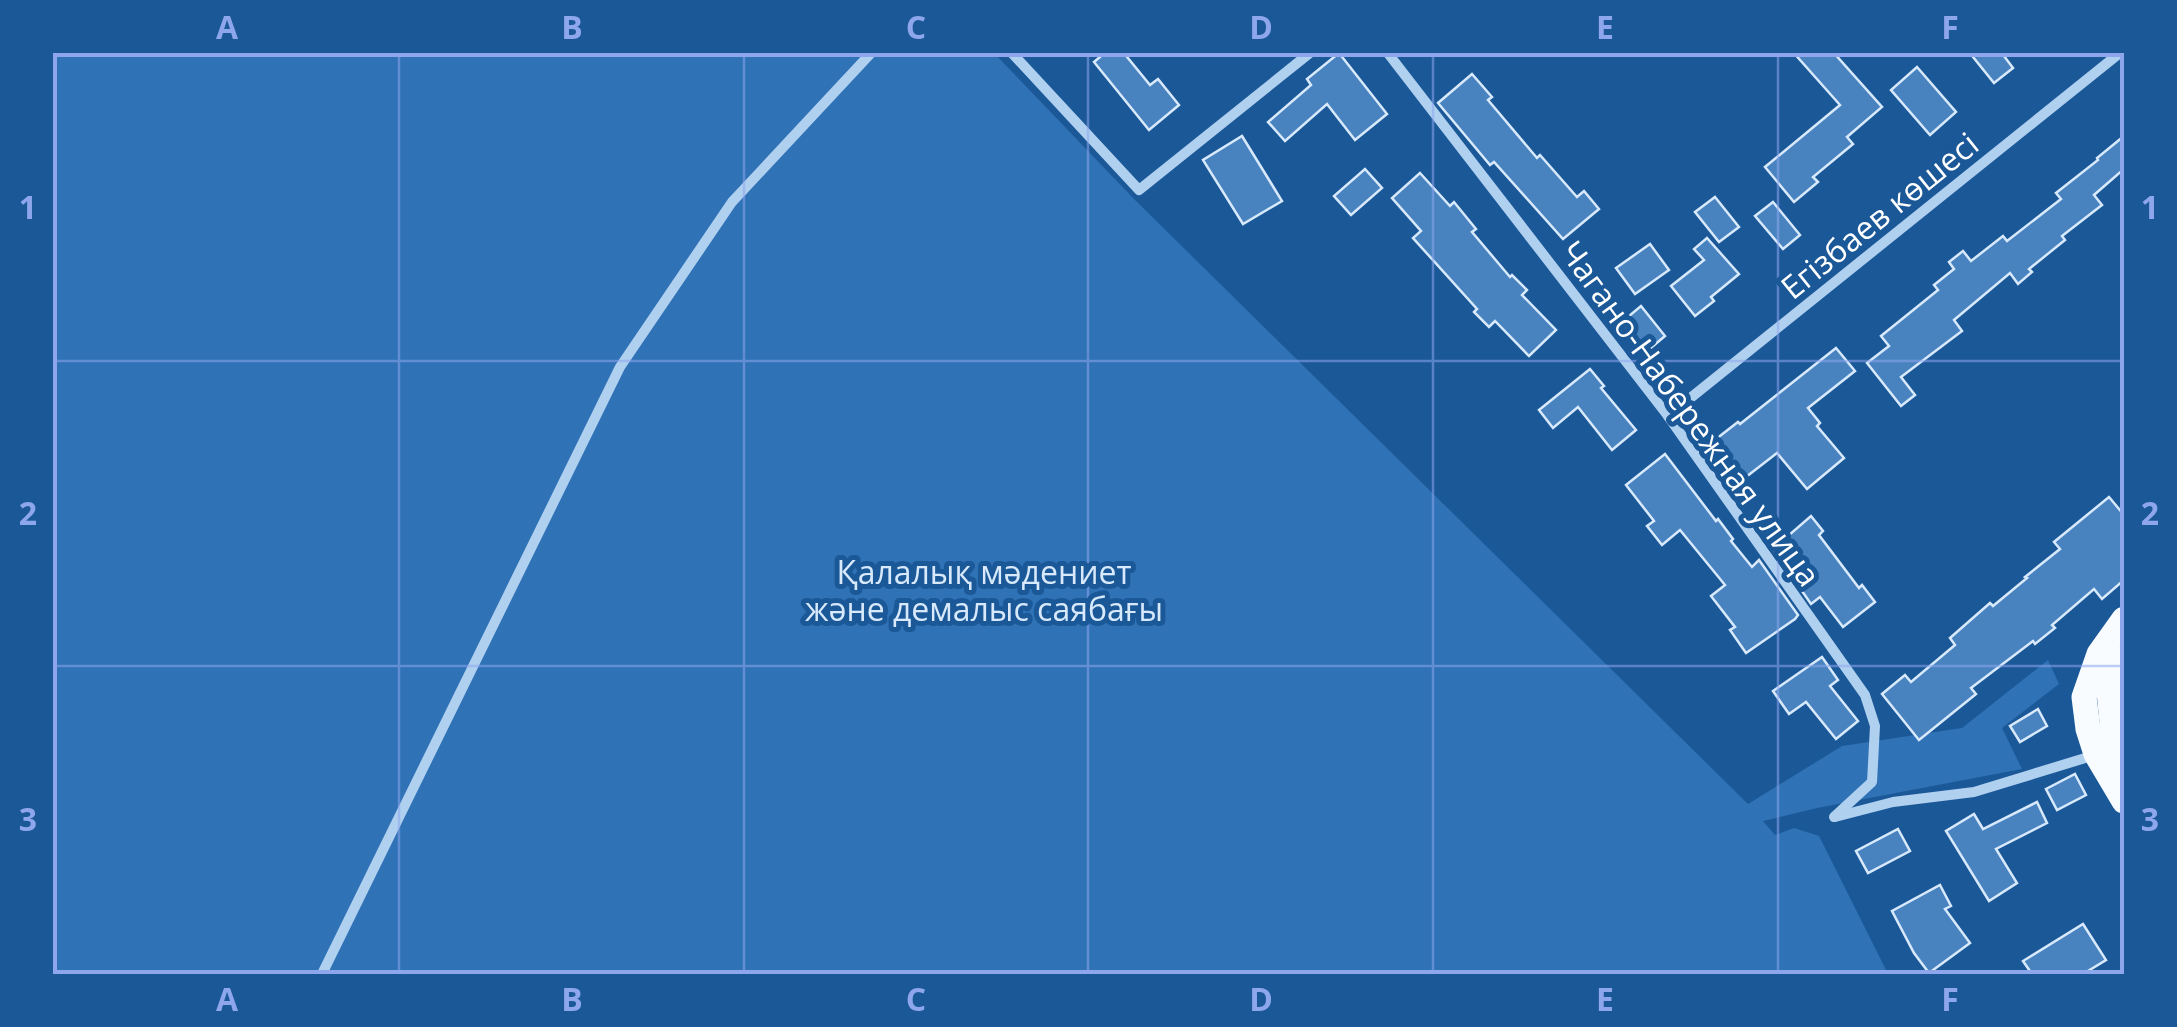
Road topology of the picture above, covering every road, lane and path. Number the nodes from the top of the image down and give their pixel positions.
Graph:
1 (872, 52) edge
2 (1011, 52) edge
3 (1310, 52) edge
4 (1387, 52) edge
5 (2122, 52) edge
6 (1668, 416) junction
7 (2124, 619) edge
8 (2112, 656) edge
9 (2096, 754) junction
10 (2124, 760) edge
11 (2124, 801) edge
12 (322, 974) edge

1 - 12 street
2 - 3 street
4 - 6 street, Чагано-Набережная улица
5 - 6 street, Егізбаев көшесі
6 - 9 street, Чагано-Набережная улица
7 - 8 main road
8 - 9 main road
8 - 10 main road
9 - 11 main road

